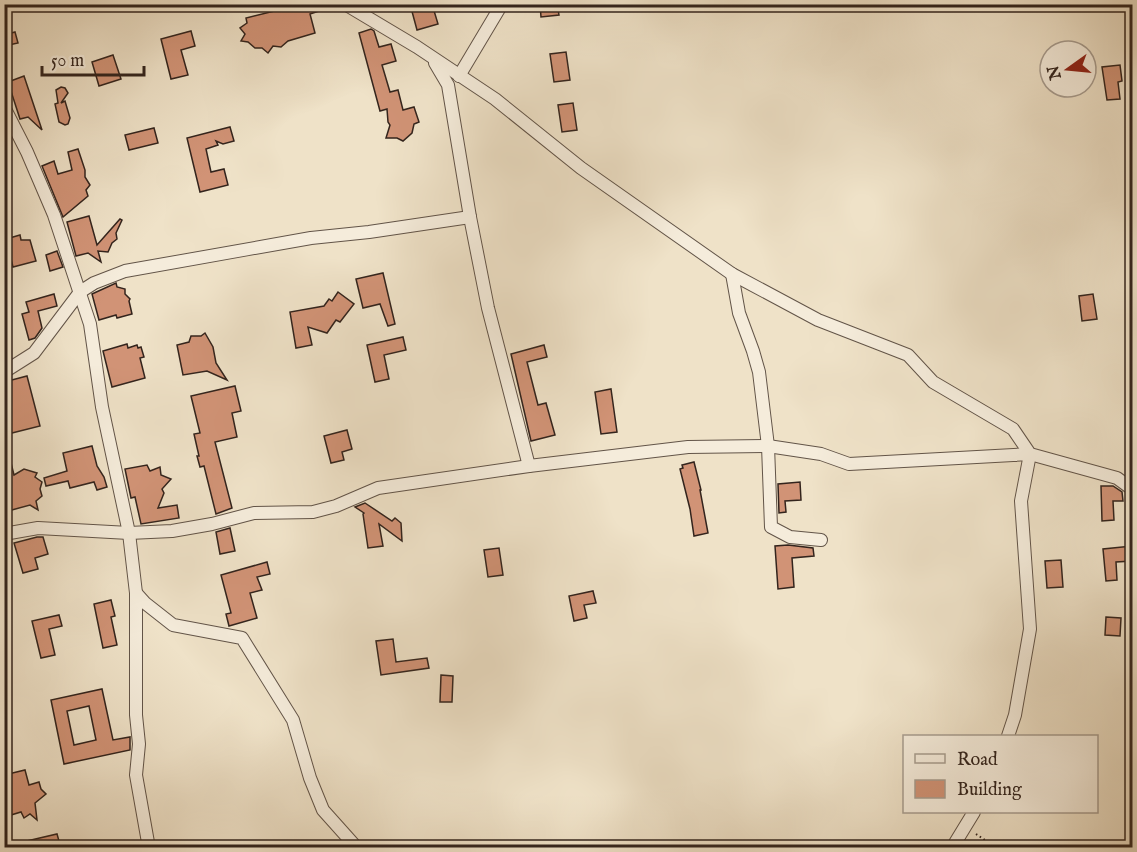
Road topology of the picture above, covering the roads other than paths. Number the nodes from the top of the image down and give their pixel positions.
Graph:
1 (345, 4) edge
2 (502, 4) edge
3 (433, 59) junction
4 (459, 76) junction
5 (4, 107) edge
6 (470, 217) junction
7 (732, 274) junction
8 (80, 292) junction
9 (4, 372) edge
10 (768, 446) junction
11 (1030, 454) junction
12 (529, 466) junction
13 (1132, 489) edge
14 (129, 533) junction
15 (4, 534) edge
16 (821, 540) dead end
17 (136, 593) junction
18 (1008, 735) edge
19 (973, 813) edge
20 (150, 848) edge
21 (357, 848) edge
22 (952, 848) edge

1 - 3 street
2 - 4 street
3 - 4 street
3 - 6 street
4 - 7 street
5 - 8 street
6 - 8 street
6 - 12 street
7 - 10 street
7 - 11 street
8 - 9 street
8 - 14 street
10 - 11 street
10 - 12 street
10 - 16 street
11 - 13 street
11 - 18 street
12 - 14 street
14 - 15 street
14 - 17 street
17 - 20 street
17 - 21 street
19 - 22 street

